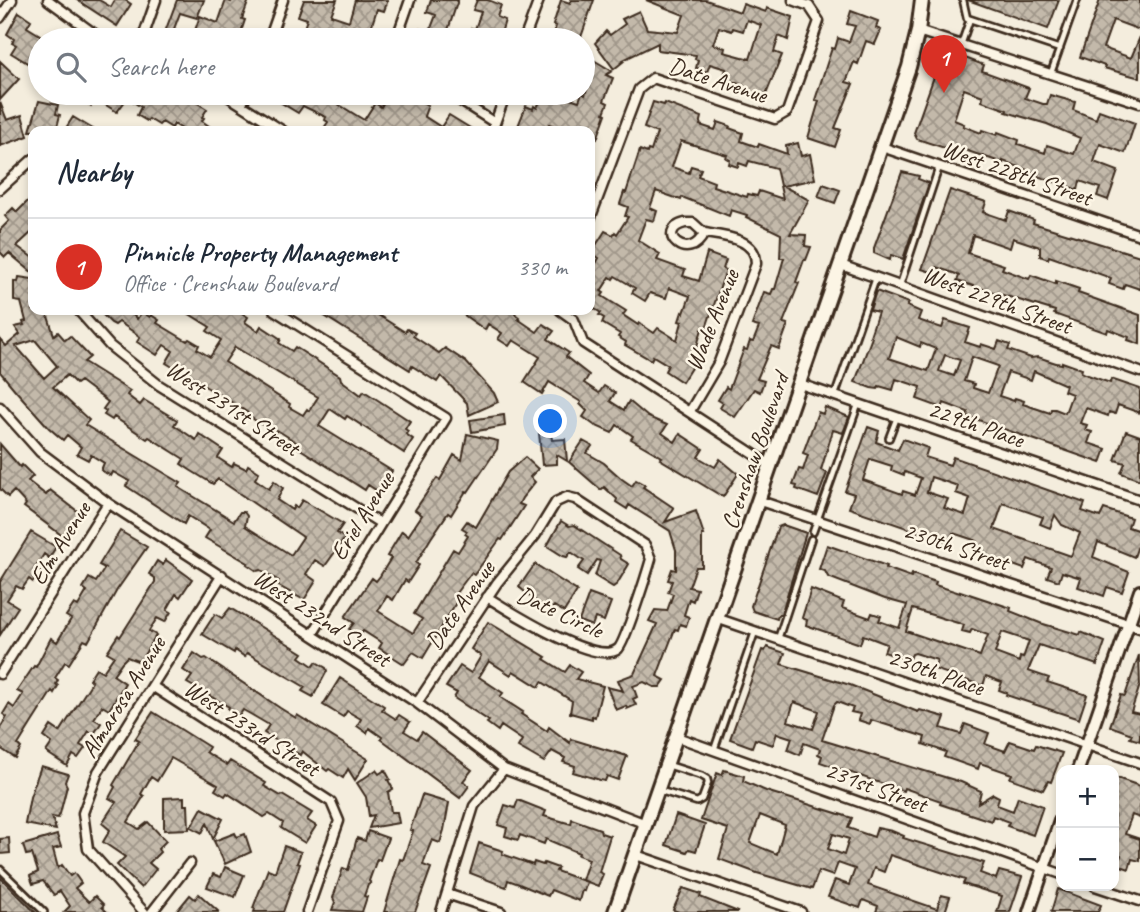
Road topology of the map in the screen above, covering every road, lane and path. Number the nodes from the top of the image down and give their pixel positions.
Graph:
1 (12, 0) edge
2 (48, 0) edge
3 (156, 0) edge
4 (283, 0) edge
5 (410, 0) edge
6 (539, 0) edge
7 (793, 0) edge
8 (922, 0) edge
9 (963, 0) edge
10 (1077, 0) edge
11 (0, 18) edge
12 (970, 19) junction
13 (86, 28) edge
14 (146, 28) edge
15 (273, 28) edge
16 (400, 28) edge
17 (528, 28) edge
18 (918, 31) junction
19 (961, 45) junction
20 (1060, 49) junction
21 (1051, 74) junction
22 (1140, 102) edge
23 (243, 105) edge
24 (464, 105) edge
25 (501, 105) edge
26 (275, 126) edge
27 (492, 126) edge
28 (493, 126) edge
29 (882, 147) junction
30 (28, 164) edge
31 (940, 166) junction
32 (0, 189) edge
33 (595, 206) edge
34 (704, 233) dead end
35 (1140, 235) edge
36 (841, 265) junction
37 (876, 277) junction
38 (899, 286) junction
39 (82, 315) edge
40 (282, 315) edge
41 (567, 315) edge
42 (1140, 372) edge
43 (800, 384) junction
44 (834, 396) junction
45 (858, 404) junction
46 (0, 407) edge
47 (690, 411) junction
48 (897, 417) junction
49 (889, 438) dead end
50 (772, 466) junction
51 (562, 498) joint
52 (1140, 500) edge
53 (760, 501) junction
54 (108, 503) junction
55 (818, 520) junction
56 (380, 523) junction
57 (222, 575) junction
58 (1140, 591) edge
59 (487, 597) junction
60 (719, 619) junction
61 (1128, 624) junction
62 (1140, 628) edge
63 (756, 632) junction
64 (312, 635) junction
65 (778, 639) junction
66 (0, 674) edge
67 (152, 686) junction
68 (417, 703) junction
69 (677, 737) junction
70 (1087, 744) junction
71 (714, 750) junction
72 (1140, 763) edge
73 (667, 764) junction
74 (1080, 765) edge
75 (504, 769) junction
76 (658, 790) junction
77 (646, 824) junction
78 (1058, 828) edge
79 (636, 855) junction
80 (190, 863) dead end
81 (1044, 868) junction
82 (0, 869) edge
83 (1056, 872) edge
84 (1110, 891) edge
85 (447, 894) junction
86 (1140, 901) edge
87 (44, 912) edge
88 (144, 912) edge
89 (152, 912) edge
90 (307, 912) edge
91 (441, 912) edge
92 (501, 912) edge
93 (615, 912) edge
94 (800, 912) edge
95 (1029, 912) edge

1 - 11 street
2 - 13 street
3 - 14 street
4 - 15 street
5 - 16 street
6 - 17 street
7 - 33 street, Date Avenue
8 - 18 main road, Crenshaw Boulevard
9 - 12 lane
10 - 20 lane
12 - 19 lane
12 - 20 lane
18 - 19 street
18 - 29 main road, Crenshaw Boulevard
19 - 21 street
20 - 21 lane
21 - 22 street
23 - 26 street
24 - 27 street
25 - 28 street
29 - 31 street, West 228th Street
29 - 36 main road, Crenshaw Boulevard
30 - 32 street
31 - 35 street, West 228th Street
31 - 38 lane
34 - 47 street, Wade Avenue
36 - 37 street, West 229th Street
36 - 43 main road, Crenshaw Boulevard
37 - 38 street, West 229th Street
37 - 44 lane
38 - 42 street, West 229th Street
39 - 56 street, West 231st Street
40 - 56 street, Eriel Avenue
41 - 47 street
43 - 44 street, 229th Place
43 - 50 main road, Crenshaw Boulevard
44 - 45 street, 229th Place
45 - 48 street, 229th Place
45 - 55 lane
46 - 54 street, West 232nd Street
47 - 50 street
48 - 49 lane
48 - 52 street, 229th Place
50 - 53 main road, Crenshaw Boulevard
51 - 59 street, Date Avenue
51 - 59 street, Date Circle
53 - 55 street, 230th Street
53 - 60 main road, Crenshaw Boulevard
54 - 57 street, West 232nd Street
54 - 66 street, Elm Avenue
55 - 61 street, 230th Street
55 - 65 lane
56 - 64 street, Eriel Avenue
57 - 64 street, West 232nd Street
57 - 67 street, Almarosa Avenue
58 - 61 street
59 - 68 street, Date Avenue
60 - 63 street, 230th Place
60 - 69 main road, Crenshaw Boulevard
61 - 62 street, 230th Street
61 - 70 street
63 - 65 street, 230th Place
63 - 71 lane
64 - 68 street, West 232nd Street
65 - 70 street, 230th Place
67 - 88 street, Almarosa Avenue
67 - 90 street, West 233rd Street
68 - 75 street, West 232nd Street
69 - 71 street, 231st Street
69 - 73 main road, Crenshaw Boulevard
70 - 72 street, 230th Place
70 - 74 street
71 - 81 street, 231st Street
73 - 76 main road, Crenshaw Boulevard
73 - 76 lane
75 - 77 street, West 232nd Street
75 - 85 street
76 - 77 main road, Crenshaw Boulevard
77 - 79 main road, Crenshaw Boulevard
78 - 81 street
79 - 93 main road, Crenshaw Boulevard
79 - 94 street
80 - 89 street
81 - 83 street, 231st Street
81 - 95 street
82 - 87 lane
84 - 86 street
85 - 91 street
85 - 92 street

